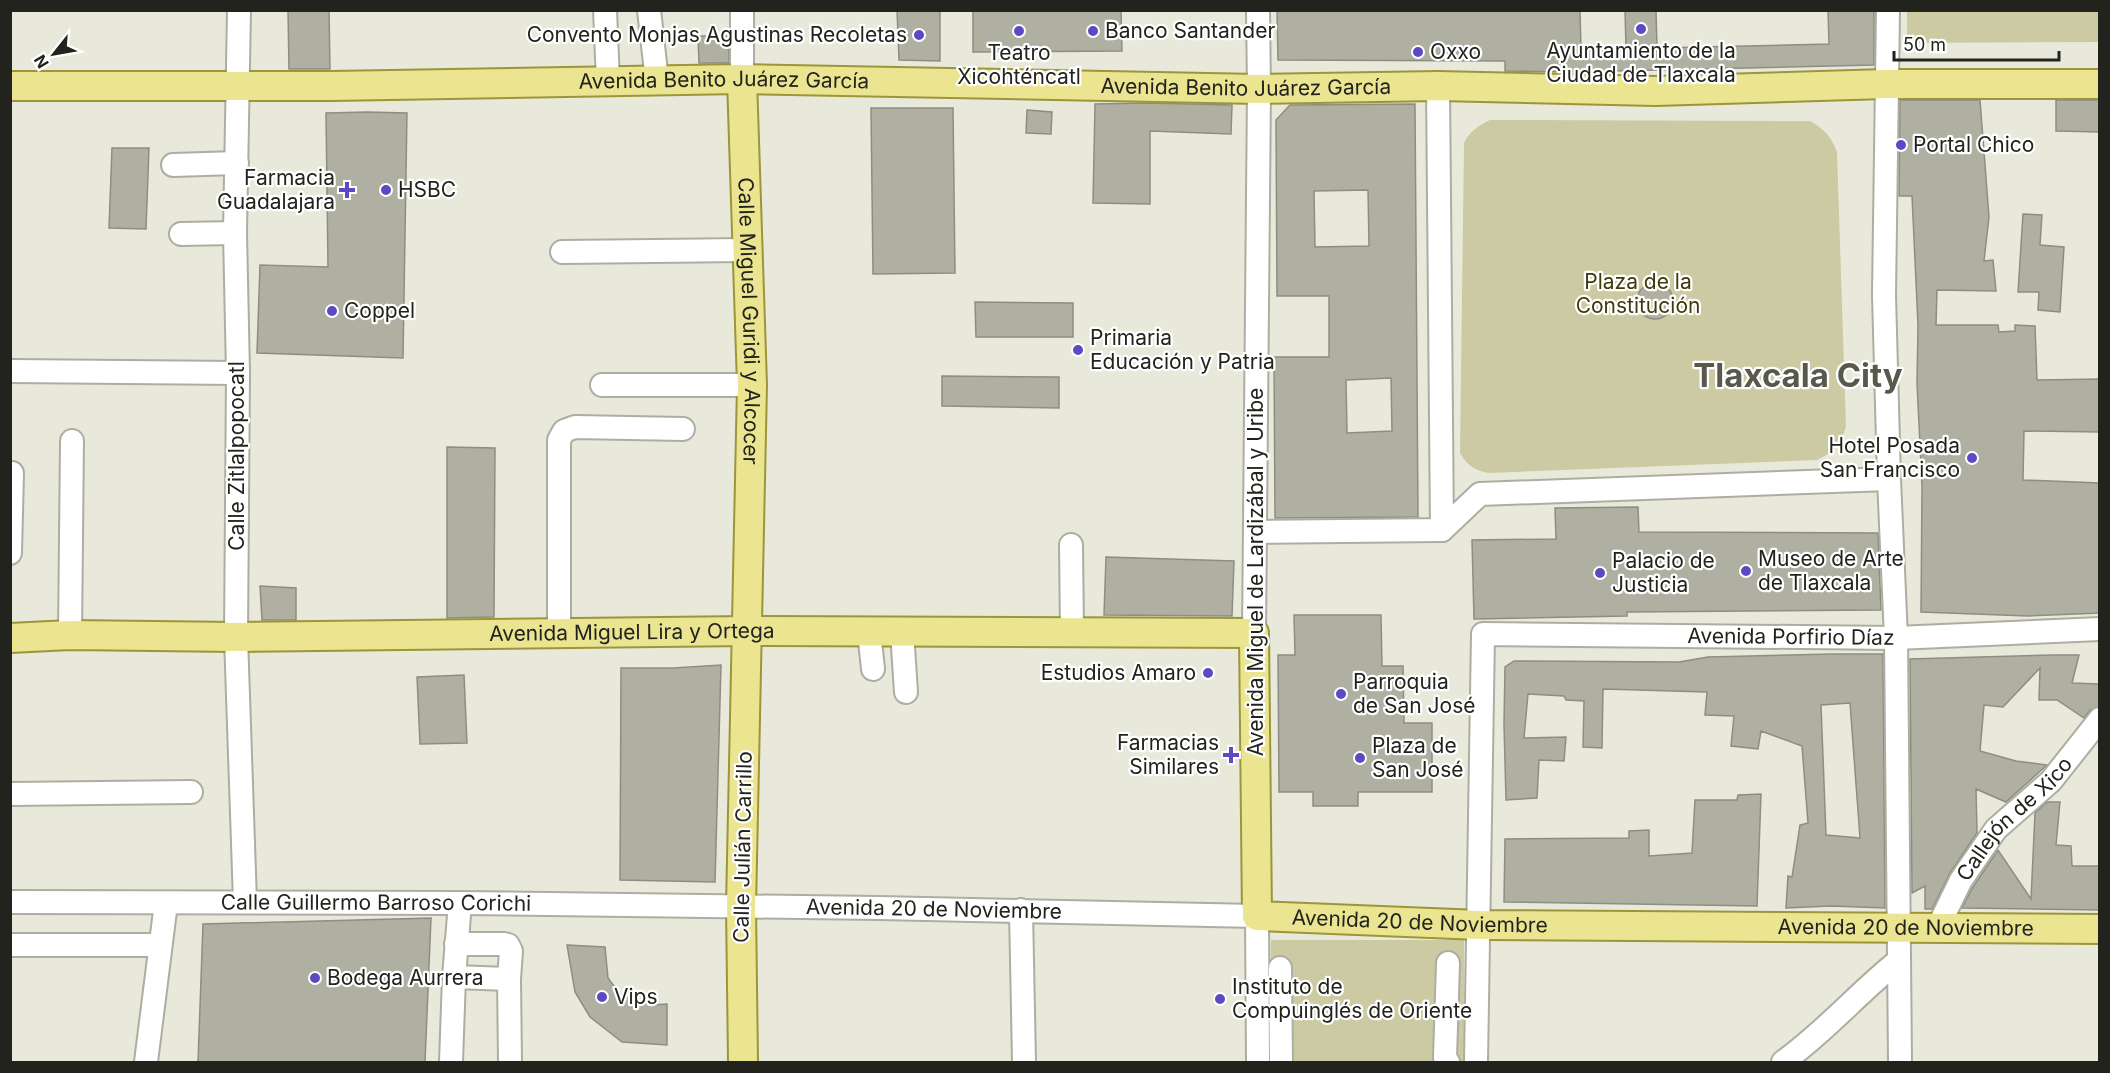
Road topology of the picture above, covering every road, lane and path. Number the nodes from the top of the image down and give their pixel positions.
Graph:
1 (239, 10) edge
2 (604, 10) edge
3 (649, 10) edge
4 (742, 10) edge
5 (1258, 10) edge
6 (1888, 10) edge
7 (742, 79) junction
8 (657, 81) junction
9 (608, 82) junction
10 (1886, 84) junction
11 (2100, 84) edge
12 (10, 86) edge
13 (238, 86) junction
14 (1438, 86) junction
15 (1259, 88) junction
16 (237, 163) junction
17 (173, 165) dead end
18 (235, 233) junction
19 (181, 234) dead end
20 (746, 250) junction
21 (562, 252) dead end
22 (10, 371) edge
23 (238, 373) junction
24 (602, 385) dead end
25 (752, 385) junction
26 (683, 429) dead end
27 (72, 441) dead end
28 (12, 473) edge
29 (1889, 479) junction
30 (1442, 530) junction
31 (1256, 532) junction
32 (1071, 545) dead end
33 (10, 553) edge
34 (2100, 629) edge
35 (747, 631) junction
36 (869, 632) junction
37 (902, 632) junction
38 (559, 633) junction
39 (1072, 633) junction
40 (1254, 633) junction
41 (70, 635) junction
42 (236, 637) junction
43 (10, 638) edge
44 (1896, 638) junction
45 (873, 669) dead end
46 (906, 692) dead end
47 (2100, 719) edge
48 (191, 792) dead end
49 (10, 795) edge
50 (10, 902) edge
51 (245, 902) junction
52 (166, 903) junction
53 (460, 903) junction
54 (741, 907) junction
55 (1021, 910) junction
56 (1257, 916) junction
57 (1480, 925) junction
58 (1898, 926) junction
59 (1938, 927) junction
60 (2100, 928) edge
61 (456, 944) junction
62 (10, 945) edge
63 (159, 945) junction
64 (1898, 961) junction
65 (1448, 963) dead end
66 (1280, 968) dead end
67 (454, 977) junction
68 (509, 979) junction
69 (146, 1062) edge
70 (451, 1062) edge
71 (510, 1062) edge
72 (743, 1062) edge
73 (1024, 1062) edge
74 (1258, 1062) edge
75 (1281, 1062) edge
76 (1448, 1062) edge
77 (1476, 1062) edge
78 (1783, 1062) edge
79 (1900, 1062) edge

1 - 13 street, Calle Zitlalpopocatl
2 - 9 street
3 - 8 street
4 - 7 street, Calle Miguel Guridi y Alcocer
5 - 15 street, Avenida Miguel de Lardizábal y Uribe
6 - 10 street
7 - 8 main road, Avenida Benito Juárez García
7 - 15 main road, Avenida Benito Juárez García
7 - 20 main road, Calle Miguel Guridi y Alcocer
8 - 9 main road, Avenida Benito Juárez García
9 - 13 main road, Avenida Benito Juárez García
10 - 11 main road
10 - 14 main road
10 - 29 street
12 - 13 main road, Avenida Benito Juárez García
13 - 16 street, Calle Zitlalpopocatl
14 - 15 main road, Avenida Benito Juárez García
14 - 30 street
15 - 31 street, Avenida Miguel de Lardizábal y Uribe
16 - 17 street
16 - 18 street, Calle Zitlalpopocatl
18 - 19 street
18 - 23 street, Calle Zitlalpopocatl
20 - 21 street
20 - 25 main road, Calle Miguel Guridi y Alcocer
22 - 23 street
23 - 42 street, Calle Zitlalpopocatl
24 - 25 street
25 - 35 main road, Calle Miguel Guridi y Alcocer
26 - 38 street
27 - 41 street
28 - 33 street
29 - 30 street
29 - 44 street
30 - 31 street
31 - 40 street, Avenida Miguel de Lardizábal y Uribe
32 - 39 street
34 - 44 street, Avenida Porfirio Díaz
35 - 36 main road, Avenida Miguel Lira y Ortega
35 - 38 main road, Avenida Miguel Lira y Ortega
35 - 54 main road, Calle Julián Carrillo
36 - 37 main road, Avenida Miguel Lira y Ortega
36 - 45 street
37 - 39 main road, Avenida Miguel Lira y Ortega
37 - 46 street
38 - 42 main road, Avenida Miguel Lira y Ortega
39 - 40 main road, Avenida Miguel Lira y Ortega
40 - 56 main road, Avenida Miguel de Lardizábal y Uribe
41 - 42 main road, Avenida Miguel Lira y Ortega
41 - 43 main road, Avenida Miguel Lira y Ortega
42 - 51 street, Calle Zitlalpopocatl
44 - 57 street, Avenida Porfirio Díaz
44 - 58 street
47 - 59 street, Callejón de Xico
48 - 49 street
50 - 52 street, Calle Guillermo Barroso Corichi
51 - 52 street, Calle Guillermo Barroso Corichi
51 - 53 street, Calle Guillermo Barroso Corichi
52 - 63 street
53 - 54 street, Calle Guillermo Barroso Corichi
53 - 61 street
54 - 55 street, Avenida 20 de Noviembre
54 - 72 main road, Calle Julián Carrillo
55 - 56 street, Avenida 20 de Noviembre
55 - 73 street
56 - 57 main road, Avenida 20 de Noviembre
56 - 74 street, Avenida Miguel de Lardizábal y Uribe
57 - 58 main road, Avenida 20 de Noviembre
57 - 77 street
58 - 59 main road, Avenida 20 de Noviembre
58 - 64 street
59 - 60 main road, Avenida 20 de Noviembre
61 - 67 street
61 - 68 street
62 - 63 street
63 - 69 street
64 - 78 street
64 - 79 street
65 - 76 street
66 - 75 street
67 - 68 street
67 - 70 street
68 - 71 street

